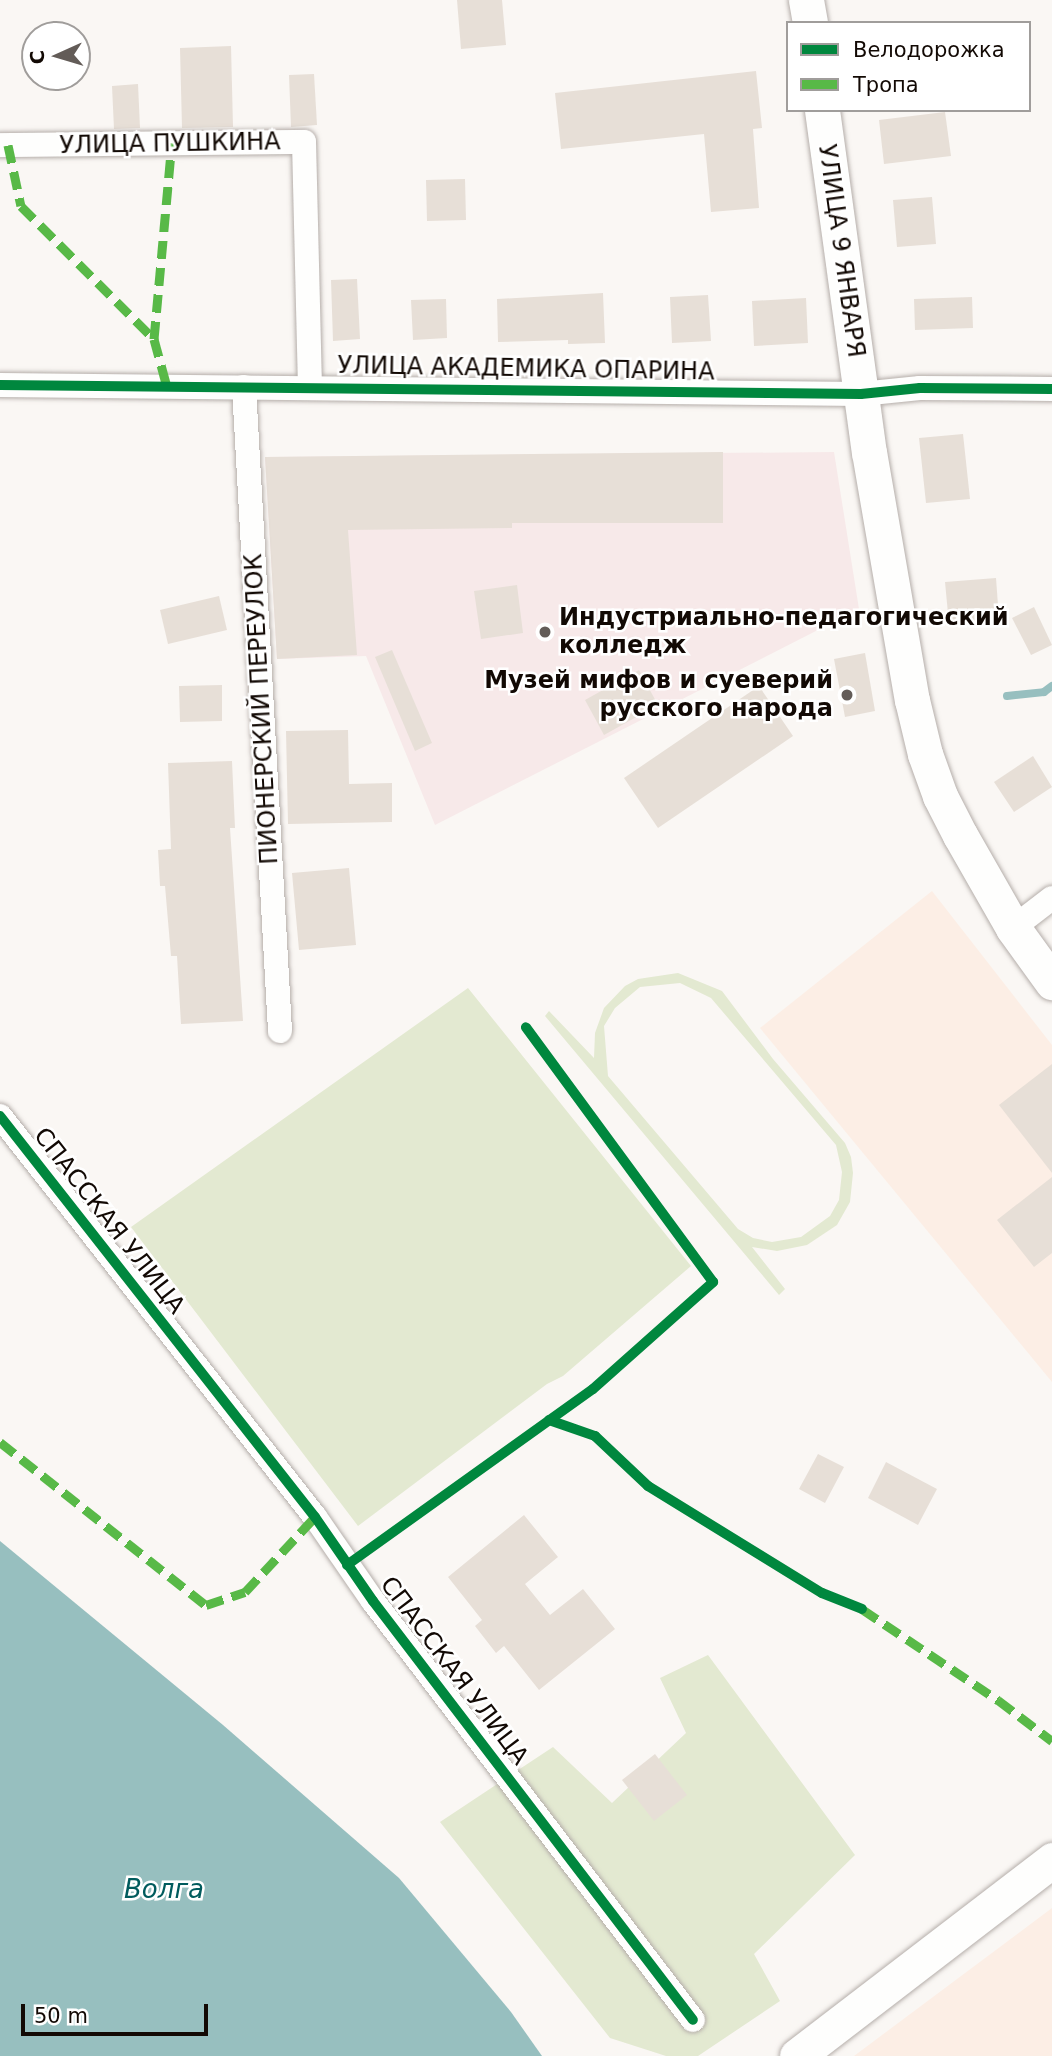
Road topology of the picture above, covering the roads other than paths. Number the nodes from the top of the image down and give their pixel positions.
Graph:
1 (806, 0) edge
2 (810, 21) edge
3 (822, 112) edge
4 (0, 145) edge
5 (0, 385) edge
6 (244, 387) junction
7 (310, 387) junction
8 (1052, 389) edge
9 (861, 394) junction
10 (1052, 898) edge
11 (1013, 928) junction
12 (1052, 982) edge
13 (279, 1031) dead end
14 (0, 1116) edge
15 (1052, 1860) edge
16 (693, 2020) dead end
17 (797, 2056) edge

1 - 2 main road
3 - 9 main road, УЛИЦА 9 ЯНВАРЯ
4 - 7 street, УЛИЦА ПУШКИНА
5 - 6 street, УЛИЦА АКАДЕМИКА ОПАРИНА
6 - 7 street, УЛИЦА АКАДЕМИКА ОПАРИНА
6 - 13 street, ПИОНЕРСКИЙ ПЕРЕУЛОК
7 - 9 street, УЛИЦА АКАДЕМИКА ОПАРИНА
8 - 9 street, УЛИЦА АКАДЕМИКА ОПАРИНА
9 - 11 main road, УЛИЦА 9 ЯНВАРЯ
10 - 11 street
11 - 12 main road, УЛИЦА 9 ЯНВАРЯ
14 - 16 street, СПАССКАЯ УЛИЦА
15 - 17 main road

